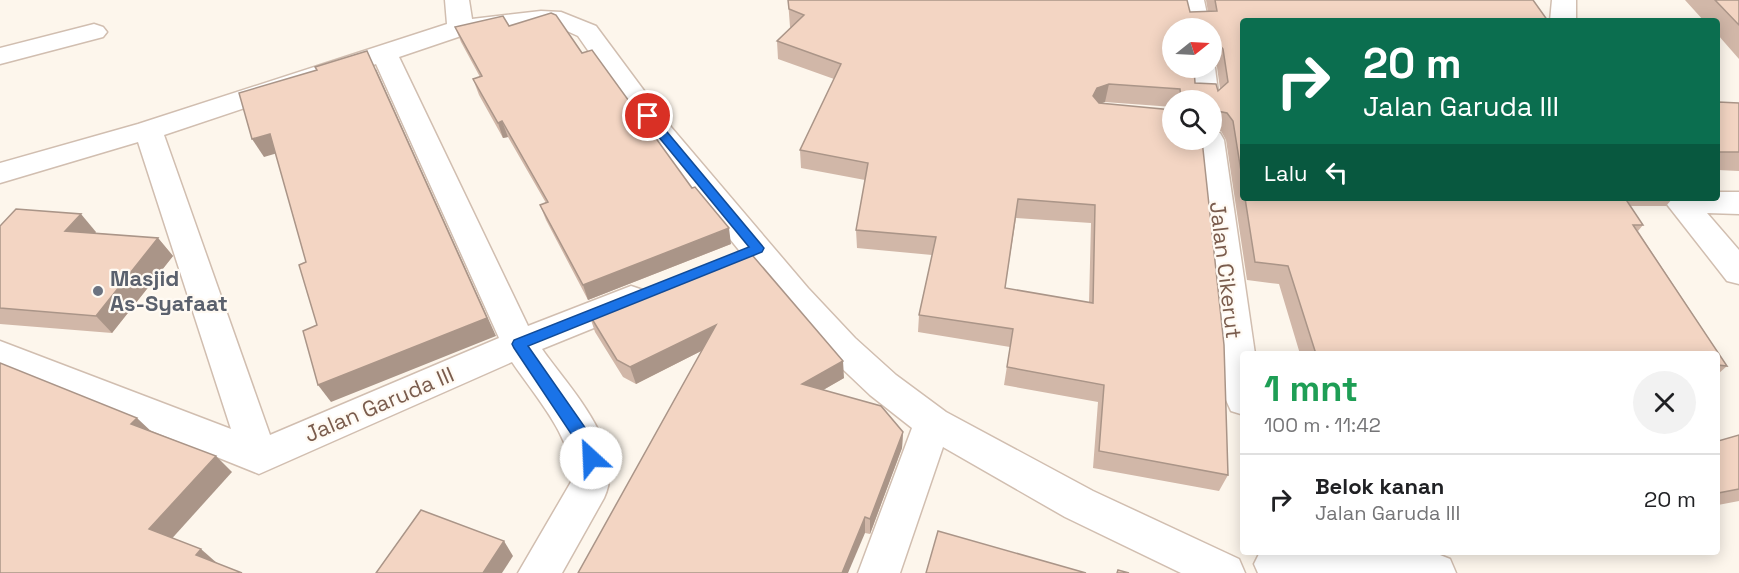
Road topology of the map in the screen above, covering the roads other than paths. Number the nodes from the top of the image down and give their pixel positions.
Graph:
1 (1192, 0) edge
2 (1564, 0) edge
3 (459, 14) edge
4 (1196, 18) edge
5 (1563, 18) edge
6 (94, 32) dead end
7 (384, 52) junction
8 (0, 56) edge
9 (148, 130) junction
10 (1211, 150) edge
11 (0, 173) edge
12 (1680, 201) edge
13 (1699, 201) edge
14 (1739, 203) edge
15 (758, 248) junction
16 (725, 261) edge
17 (1739, 272) edge
18 (660, 288) edge
19 (519, 344) junction
20 (0, 355) edge
21 (1240, 369) edge
22 (933, 423) junction
23 (259, 457) junction
24 (1274, 563) edge
25 (539, 573) edge
26 (879, 573) edge
27 (1224, 573) edge
28 (1435, 573) edge

1 - 4 street
2 - 5 street
3 - 7 street
3 - 15 street
6 - 8 street
7 - 9 street
7 - 19 street
9 - 11 street
9 - 23 street
10 - 21 street, Jalan Cikerut
12 - 17 street
13 - 14 street
15 - 16 street
15 - 22 street
18 - 19 street, Jalan Garuda III
19 - 23 street, Jalan Garuda III
19 - 25 street
20 - 23 street
22 - 26 street
22 - 27 street
24 - 28 street

